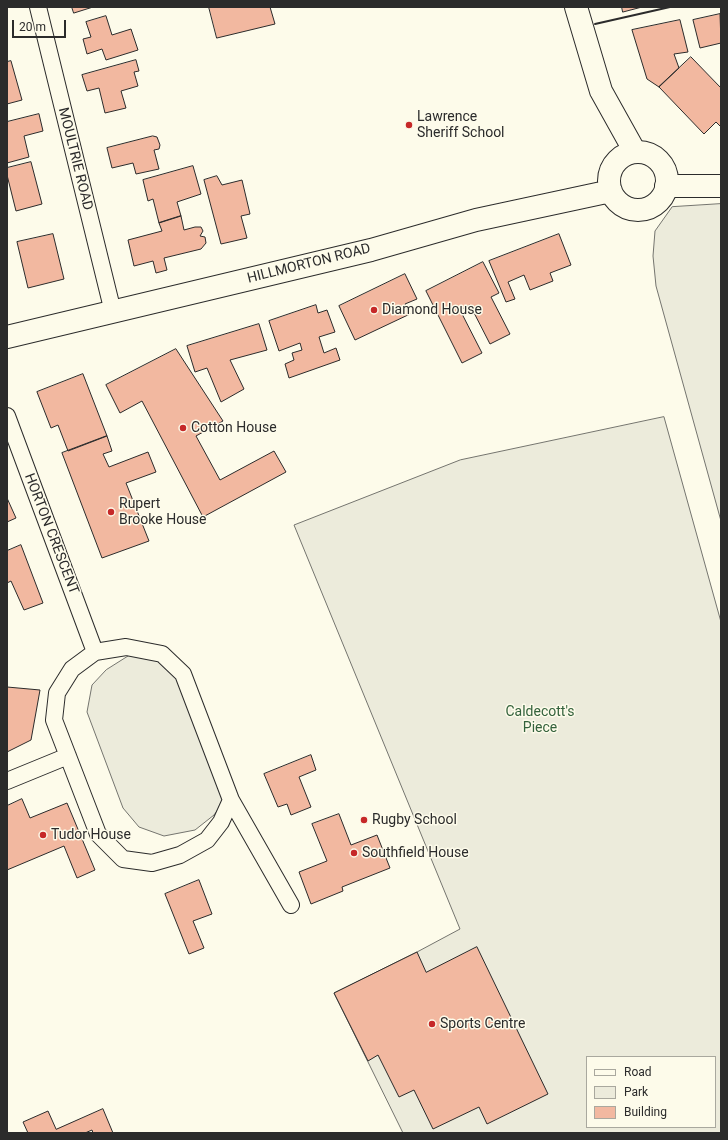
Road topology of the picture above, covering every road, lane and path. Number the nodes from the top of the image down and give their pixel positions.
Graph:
1 (38, 7) edge
2 (576, 7) edge
3 (635, 152) junction
4 (666, 186) junction
5 (721, 186) edge
6 (611, 191) junction
7 (113, 312) junction
8 (7, 337) edge
9 (7, 416) edge
10 (95, 652) junction
11 (68, 756) junction
12 (7, 781) edge
13 (230, 800) junction
14 (291, 906) dead end

1 - 7 street, MOULTRIE ROAD
2 - 3 main road
3 - 4 main road
3 - 6 main road
4 - 5 main road
4 - 6 main road
6 - 7 main road, HILLMORTON ROAD
7 - 8 main road, HILLMORTON ROAD
9 - 10 street, HORTON CRESCENT
10 - 11 street
10 - 13 street
11 - 12 street
11 - 13 street
13 - 14 street

